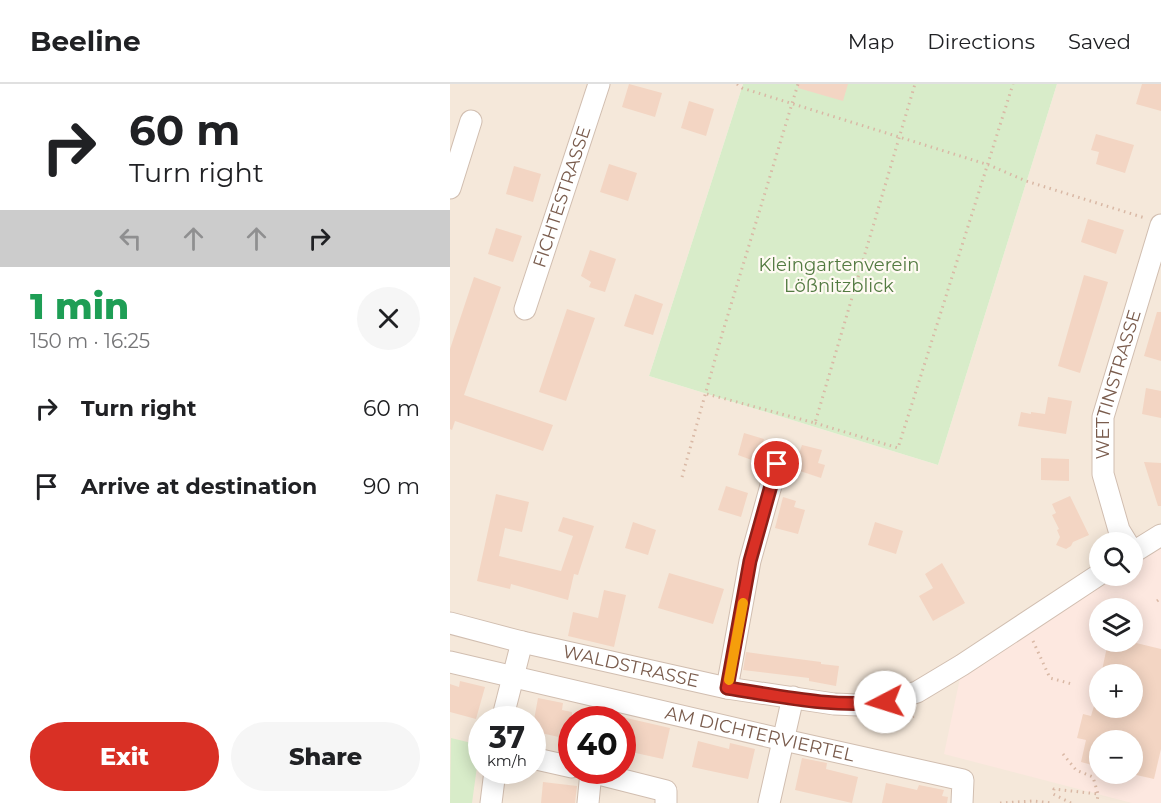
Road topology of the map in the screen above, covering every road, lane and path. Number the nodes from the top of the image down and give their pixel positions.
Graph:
1 (599, 84) edge
2 (737, 84) edge
3 (798, 84) edge
4 (915, 84) edge
5 (1014, 84) edge
6 (792, 104) junction
7 (471, 121) dead end
8 (900, 137) junction
9 (988, 165) junction
10 (450, 188) edge
11 (1154, 222) edge
12 (525, 309) dead end
13 (706, 393) junction
14 (815, 423) junction
15 (777, 464) dead end
16 (682, 477) dead end
17 (1120, 532) edge
18 (1161, 535) edge
19 (1143, 544) edge
20 (1089, 581) edge
21 (450, 623) edge
22 (1026, 623) junction
23 (522, 642) junction
24 (450, 662) edge
25 (513, 677) junction
26 (1072, 684) dead end
27 (727, 688) junction
28 (793, 698) junction
29 (506, 706) edge
30 (784, 740) junction
31 (1063, 754) dead end
32 (636, 783) edge
33 (493, 784) edge
34 (585, 784) edge
35 (1098, 794) junction
36 (491, 803) edge
37 (588, 803) edge
38 (666, 803) edge
39 (769, 803) edge
40 (962, 803) edge
41 (1000, 803) edge
42 (1052, 803) edge
43 (1071, 803) edge
44 (1097, 803) edge

1 - 12 street, FICHTESTRASSE
2 - 6 path
3 - 6 path
4 - 8 path
5 - 9 path
6 - 8 path
6 - 13 path
7 - 10 street
8 - 9 path
8 - 14 path
9 - 11 path
9 - 14 path
11 - 17 street, WETTINSTRASSE
13 - 14 path
13 - 16 path
15 - 27 street
18 - 19 street
20 - 22 street, WALDSTRASSE
21 - 23 street, WALDSTRASSE
22 - 26 path
22 - 28 street, WALDSTRASSE
23 - 25 street
23 - 27 street, WALDSTRASSE
24 - 25 street, AM DICHTERVIERTEL
25 - 29 street
25 - 30 street, AM DICHTERVIERTEL
27 - 28 street, WALDSTRASSE
28 - 30 street
30 - 39 street
30 - 40 street, AM DICHTERVIERTEL
31 - 35 path
32 - 38 street
33 - 36 street
34 - 37 street
35 - 43 path
35 - 44 path
41 - 42 path

